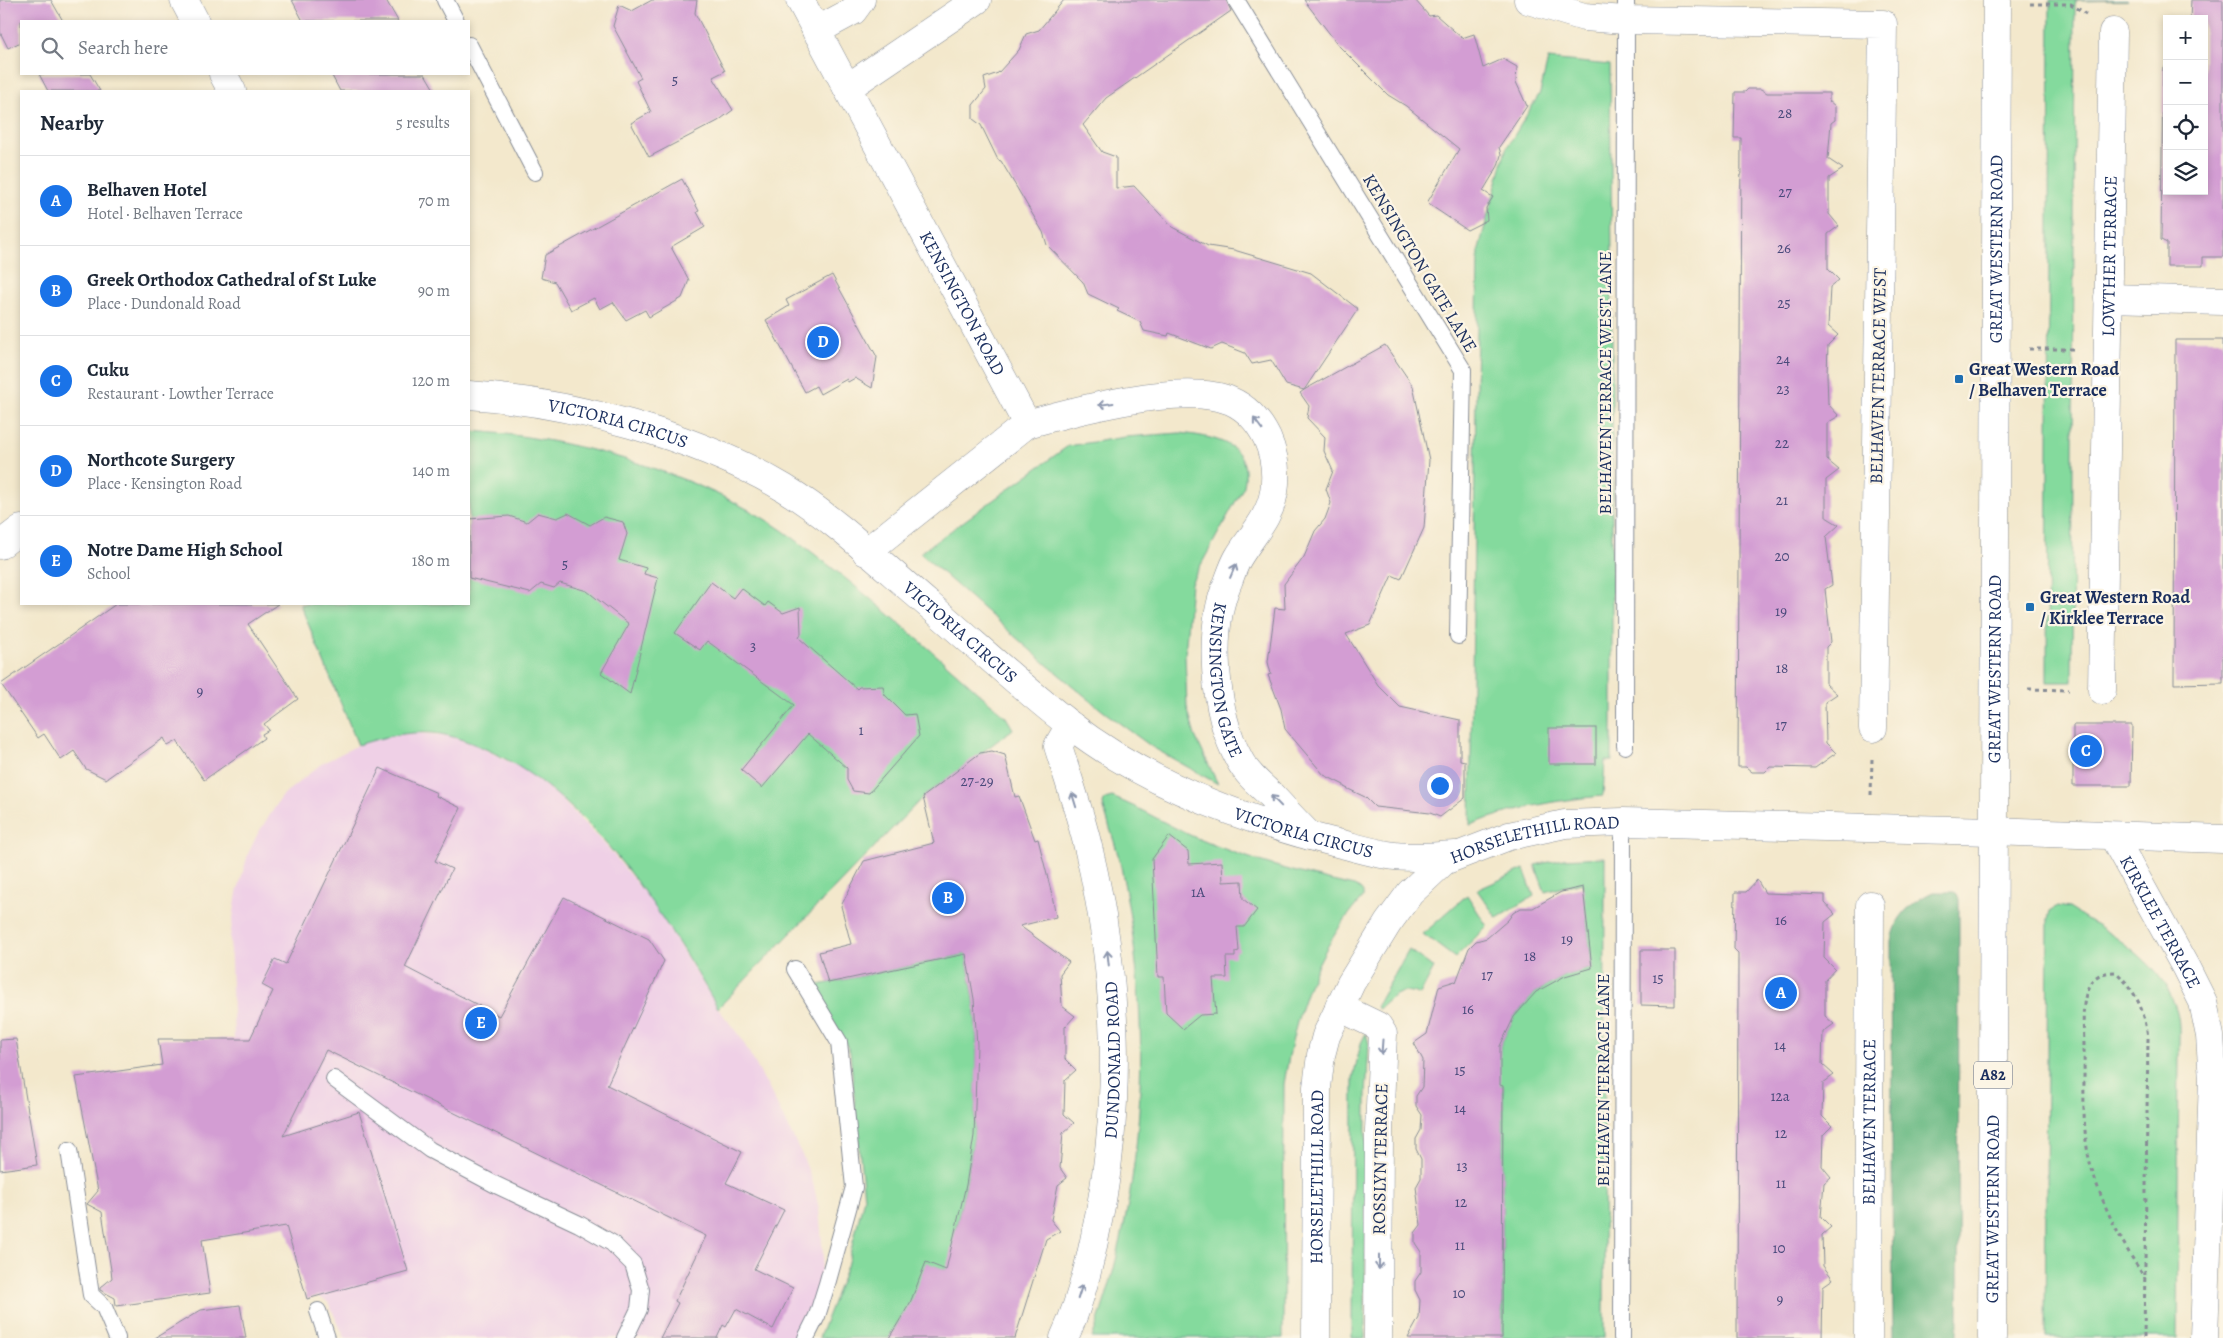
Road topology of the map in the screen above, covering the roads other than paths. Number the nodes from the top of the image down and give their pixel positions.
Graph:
1 (184, 0) edge
2 (445, 0) edge
3 (800, 0) edge
4 (861, 0) edge
5 (977, 0) edge
6 (1236, 0) edge
7 (1528, 0) edge
8 (1997, 2) edge
9 (1626, 10) edge
10 (194, 20) edge
11 (455, 20) edge
12 (816, 31) junction
13 (2113, 32) dead end
14 (470, 47) edge
15 (224, 75) edge
16 (847, 88) junction
17 (231, 90) edge
18 (535, 172) dead end
19 (2108, 298) junction
20 (2223, 301) edge
21 (470, 395) edge
22 (1027, 424) junction
23 (20, 529) edge
24 (0, 546) edge
25 (866, 552) junction
26 (1458, 636) dead end
27 (2102, 690) road end
28 (1070, 725) junction
29 (1873, 728) dead end
30 (1625, 746) dead end
31 (1623, 822) junction
32 (1993, 831) junction
33 (1310, 836) junction
34 (2113, 836) junction
35 (2223, 839) edge
36 (1455, 855) junction
37 (1870, 905) dead end
38 (796, 969) dead end
39 (1339, 1007) junction
40 (334, 1079) dead end
41 (69, 1150) dead end
42 (2215, 1235) edge
43 (318, 1311) dead end
44 (117, 1338) edge
45 (327, 1338) edge
46 (625, 1338) edge
47 (806, 1338) edge
48 (1064, 1338) edge
49 (1316, 1338) edge
50 (1378, 1338) edge
51 (1622, 1338) edge
52 (1868, 1338) edge
53 (1992, 1338) edge
54 (2204, 1338) edge

1 - 10 street
2 - 11 lane
3 - 12 street, KENSINGTON ROAD
4 - 12 street
5 - 16 street
6 - 26 lane, KENSINGTON GATE LANE
7 - 9 street
8 - 32 street, GREAT WESTERN ROAD / A82
9 - 29 street, BELHAVEN TERRACE WEST
9 - 30 lane, BELHAVEN TERRACE WEST LANE
12 - 16 street, KENSINGTON ROAD
13 - 19 street, LOWTHER TERRACE
14 - 18 lane
15 - 17 street
16 - 22 street, KENSINGTON ROAD
19 - 20 street
19 - 27 street, LOWTHER TERRACE
21 - 25 street, VICTORIA CIRCUS
22 - 25 street
33 -> 22 street, KENSINGTON GATE
23 - 24 street
25 - 28 street, VICTORIA CIRCUS
28 - 33 street, VICTORIA CIRCUS
48 -> 28 street, DUNDONALD ROAD
31 - 32 street, HORSELETHILL ROAD
31 - 36 street, HORSELETHILL ROAD
31 - 51 lane, BELHAVEN TERRACE LANE
32 - 34 street, HORSELETHILL ROAD
32 - 53 street, GREAT WESTERN ROAD / A82
33 - 36 street, VICTORIA CIRCUS
34 - 35 street, HORSELETHILL ROAD
34 - 42 street, KIRKLEE TERRACE
36 - 39 street, HORSELETHILL ROAD
37 - 52 street, BELHAVEN TERRACE
38 - 47 lane
39 - 49 street, HORSELETHILL ROAD
39 -> 50 street, ROSSLYN TERRACE
40 - 46 lane
41 - 44 lane
42 - 54 street, KIRKLEE TERRACE
43 - 45 lane

